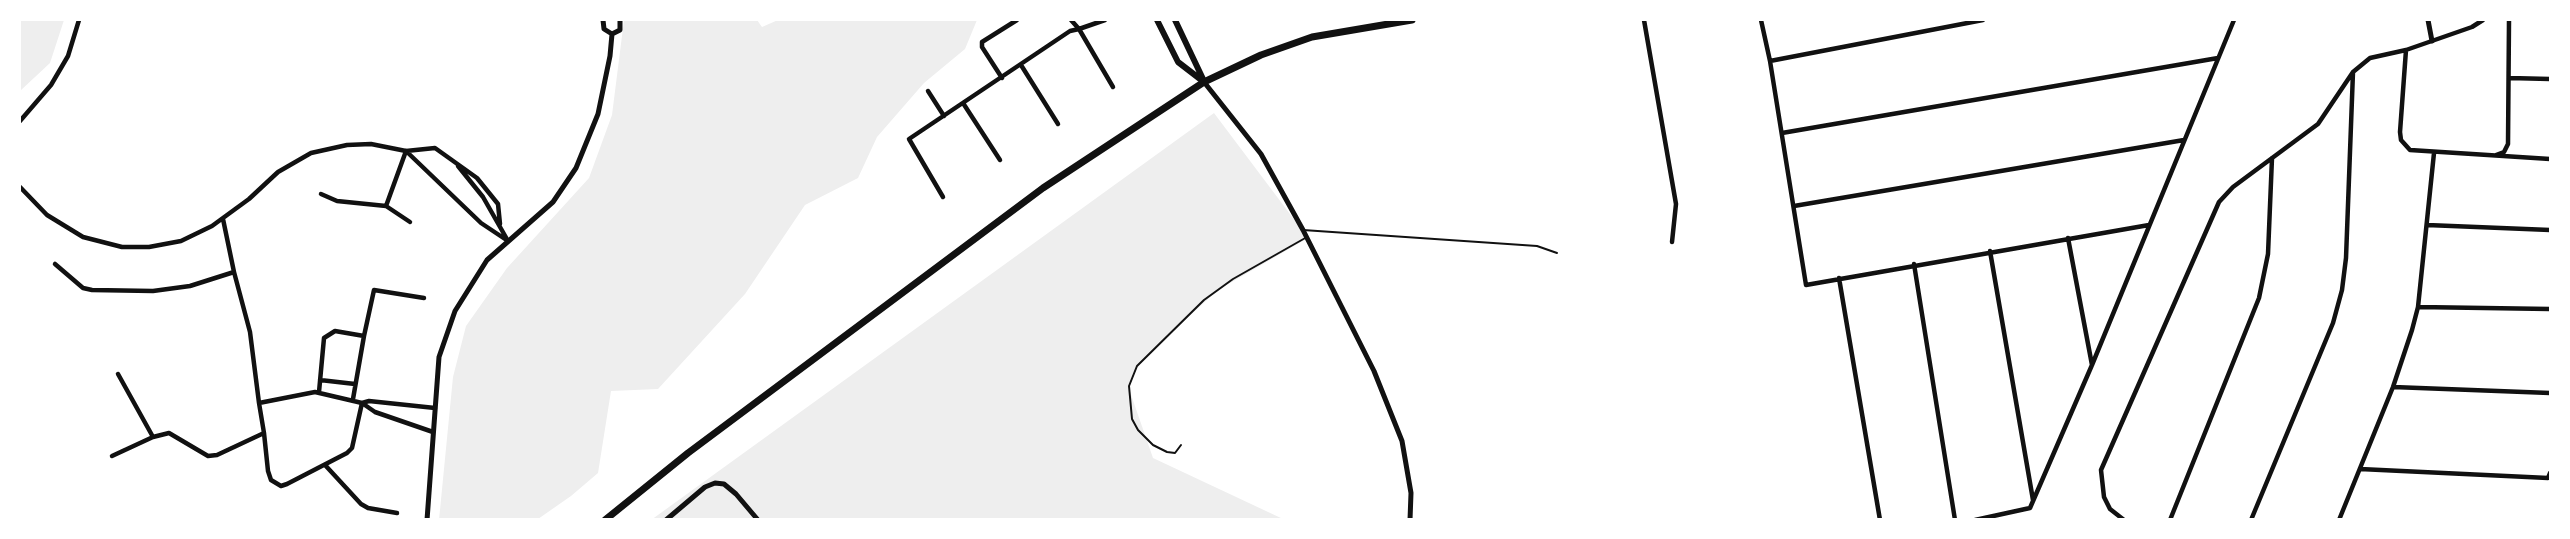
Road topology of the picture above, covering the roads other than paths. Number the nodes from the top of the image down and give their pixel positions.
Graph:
1 (80, 20) edge
2 (603, 20) edge
3 (620, 20) edge
4 (1017, 20) edge
5 (1071, 20) edge
6 (1105, 20) edge
7 (1157, 20) edge
8 (1175, 20) edge
9 (1412, 20) edge
10 (1644, 20) edge
11 (1761, 20) edge
12 (1983, 20) edge
13 (2234, 20) edge
14 (2428, 20) edge
15 (2483, 20) edge
16 (2509, 20) edge
17 (1079, 29) junction
18 (612, 34) junction
19 (2432, 41) junction
20 (2406, 50) junction
21 (2218, 58) junction
22 (1770, 61) junction
23 (1021, 65) junction
24 (2353, 72) junction
25 (1002, 78) junction
26 (2509, 78) junction
27 (2550, 79) edge
28 (1204, 82) junction
29 (1113, 87) dead end
30 (928, 91) dead end
31 (963, 104) junction
32 (944, 116) junction
33 (20, 121) edge
34 (1059, 124) dead end
35 (1782, 133) junction
36 (2184, 140) junction
37 (406, 151) junction
38 (2434, 153) junction
39 (2494, 156) junction
40 (450, 157) junction
41 (2272, 158) junction
42 (2550, 159) edge
43 (1000, 160) dead end
44 (20, 187) edge
45 (321, 194) dead end
46 (943, 197) dead end
47 (386, 206) junction
48 (1794, 206) junction
49 (224, 219) junction
50 (410, 222) dead end
51 (500, 224) junction
52 (2149, 225) junction
53 (2427, 225) junction
54 (1303, 230) junction
55 (2550, 230) edge
56 (1307, 237) junction
57 (2068, 238) junction
58 (508, 241) junction
59 (1672, 242) dead end
60 (1990, 251) junction
61 (1557, 254) dead end
62 (55, 264) dead end
63 (1914, 264) junction
64 (234, 272) junction
65 (1839, 278) junction
66 (424, 298) dead end
67 (2418, 307) junction
68 (2550, 309) edge
69 (364, 336) junction
70 (2092, 365) junction
71 (118, 374) dead end
72 (320, 380) junction
73 (355, 384) junction
74 (2393, 387) junction
75 (319, 392) junction
76 (2550, 393) edge
77 (353, 399) junction
78 (362, 403) junction
79 (393, 403) junction
80 (259, 404) junction
81 (435, 408) junction
82 (391, 418) junction
83 (433, 432) junction
84 (264, 433) junction
85 (153, 437) junction
86 (1181, 445) dead end
87 (112, 456) dead end
88 (325, 465) junction
89 (2360, 469) junction
90 (2550, 473) edge
91 (2033, 500) junction
92 (397, 513) dead end
93 (427, 519) edge
94 (605, 519) edge
95 (666, 519) edge
96 (758, 519) edge
97 (1410, 519) edge
98 (1880, 519) edge
99 (1955, 519) edge
100 (1975, 519) edge
101 (2124, 519) edge
102 (2170, 519) edge
103 (2251, 519) edge
104 (2339, 519) edge

1 - 33 street
2 - 18 street
3 - 18 street
4 - 25 street
5 - 17 street
6 - 17 street
7 - 28 main road
8 - 28 main road
9 - 28 main road
10 - 59 street
11 - 22 street
12 - 22 street
13 - 21 street
14 - 19 street
15 - 19 street
16 - 26 street
17 - 23 street
17 - 29 street
18 - 58 street
19 - 20 street
20 - 24 street
20 - 38 street
21 - 35 street
21 - 36 street
22 - 35 street
23 - 25 street
23 - 34 street
24 - 41 street
24 - 103 street
25 - 31 street
26 - 27 street
26 - 39 street
28 - 54 street
28 - 94 main road
30 - 32 street
31 - 32 street
31 - 43 street
32 - 46 street
35 - 48 street
36 - 48 street
36 - 52 street
37 - 40 street
37 - 47 street
37 - 49 street
37 - 58 street
38 - 39 street
38 - 53 street
39 - 42 street
40 - 51 street
40 - 51 street
41 - 101 street
41 - 102 street
44 - 49 street
45 - 47 street
47 - 50 street
48 - 65 street
49 - 64 street
51 - 58 street
52 - 57 street
52 - 70 street
53 - 55 street
53 - 67 street
54 - 56 street
54 - 61 lane
56 - 86 lane
56 - 97 street
57 - 60 street
57 - 70 street
58 - 81 street
60 - 63 street
60 - 91 street
62 - 64 street
63 - 65 street
63 - 99 street
64 - 80 street
65 - 98 street
66 - 69 street
67 - 68 street
67 - 74 street
69 - 72 street
69 - 73 street
70 - 91 street
71 - 85 street
72 - 73 street
72 - 75 street
73 - 77 street
74 - 76 street
74 - 89 street
75 - 77 street
75 - 80 street
77 - 78 street
78 - 79 street
78 - 82 street
78 - 88 street
79 - 81 street
79 - 82 street
80 - 84 street
81 - 83 street
82 - 83 street
83 - 93 street
84 - 85 street
84 - 88 street
85 - 87 street
88 - 92 street
89 - 90 street
89 - 104 street
91 - 100 street
95 - 96 street

